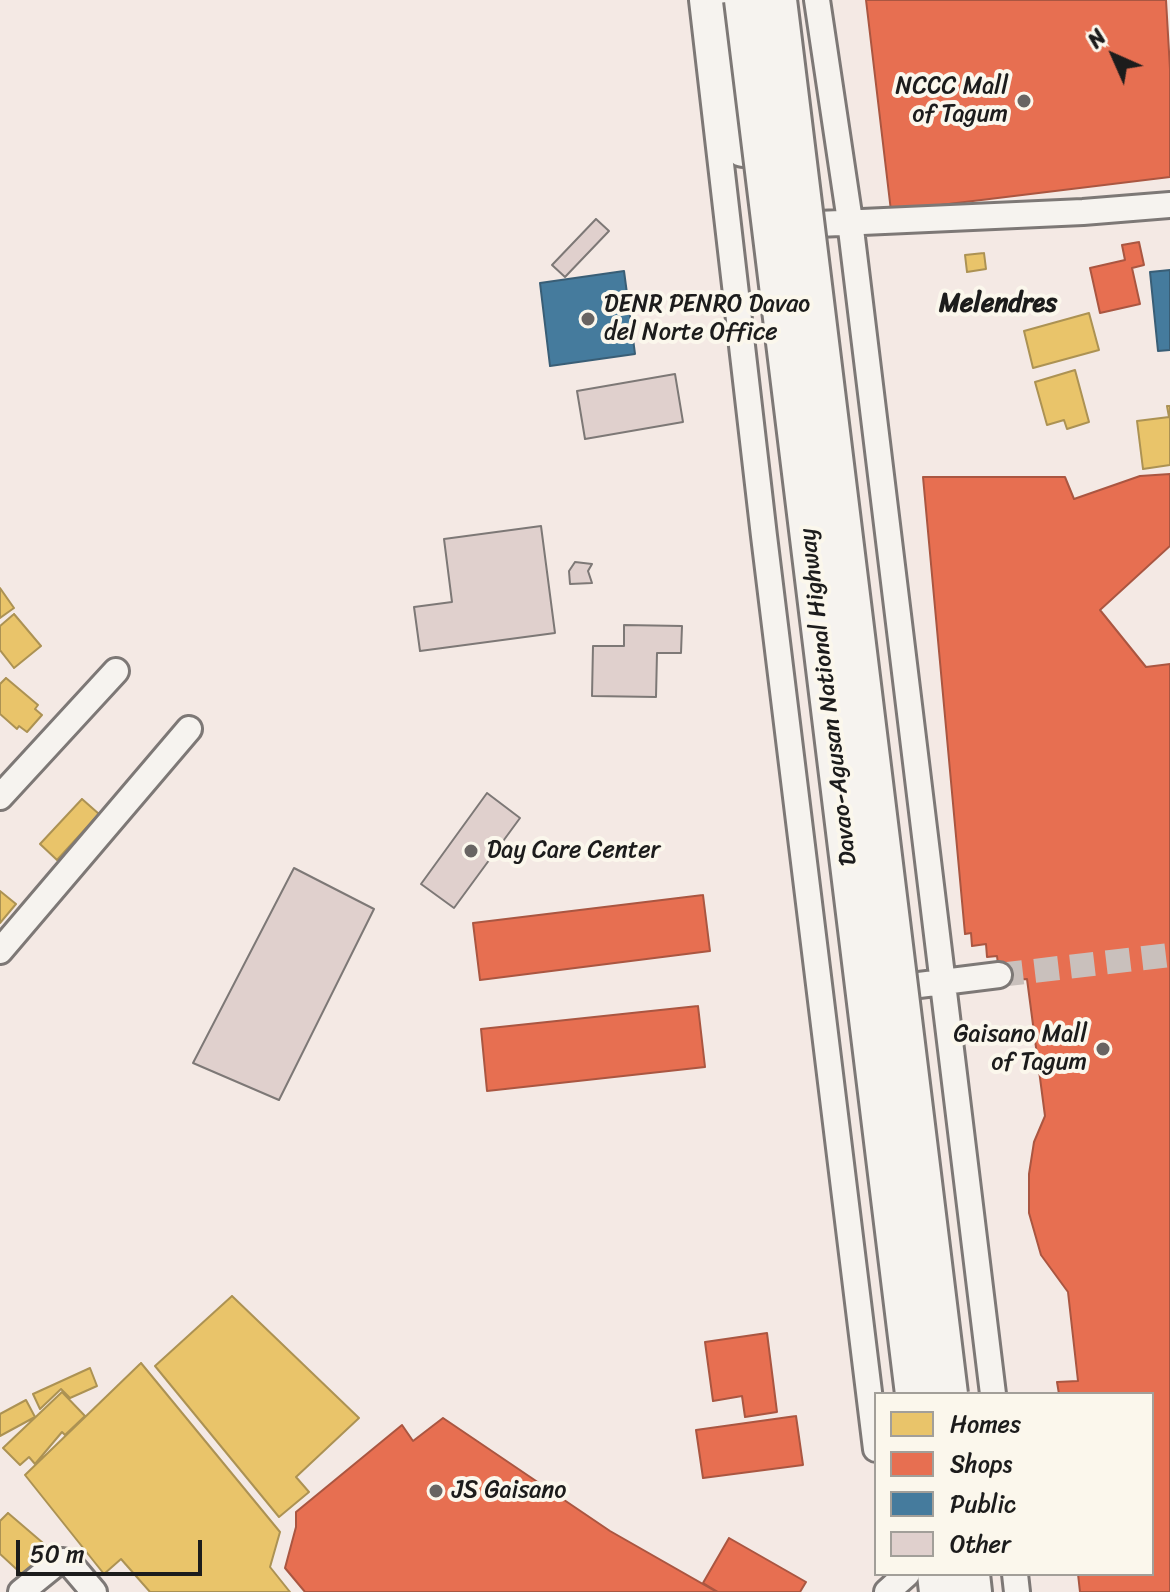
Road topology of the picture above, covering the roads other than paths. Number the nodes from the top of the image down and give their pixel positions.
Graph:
1 (702, 0) edge
2 (724, 0) edge
3 (743, 0) edge
4 (778, 0) edge
5 (791, 0) edge
6 (817, 0) edge
7 (727, 116) junction
8 (1170, 205) edge
9 (834, 222) junction
10 (865, 603) junction
11 (805, 611) junction
12 (116, 671) dead end
13 (874, 677) junction
14 (189, 729) dead end
15 (0, 797) edge
16 (0, 951) edge
17 (999, 975) tunnel mouth
18 (927, 984) junction
19 (914, 1392) edge
20 (949, 1392) edge
21 (993, 1392) edge
22 (874, 1431) edge
23 (21, 1592) edge
24 (94, 1592) edge

1 - 7 street
2 - 7 highway, Davao-Agusan National Highway
3 - 19 highway, Davao-Agusan National Highway, bridge
4 - 20 highway, Davao-Agusan National Highway, bridge
5 - 9 highway, Davao-Agusan National Highway
6 - 9 street
7 - 11 highway, Davao-Agusan National Highway
7 - 22 street
8 - 9 street
9 - 10 highway, Davao-Agusan National Highway
9 - 18 street
10 - 11 highway
10 - 13 highway, Davao-Agusan National Highway
11 - 13 highway, Davao-Agusan National Highway
12 - 15 street
13 - 18 highway, Davao-Agusan National Highway
14 - 16 street
17 - 18 street
18 - 21 street
23 - 24 street

